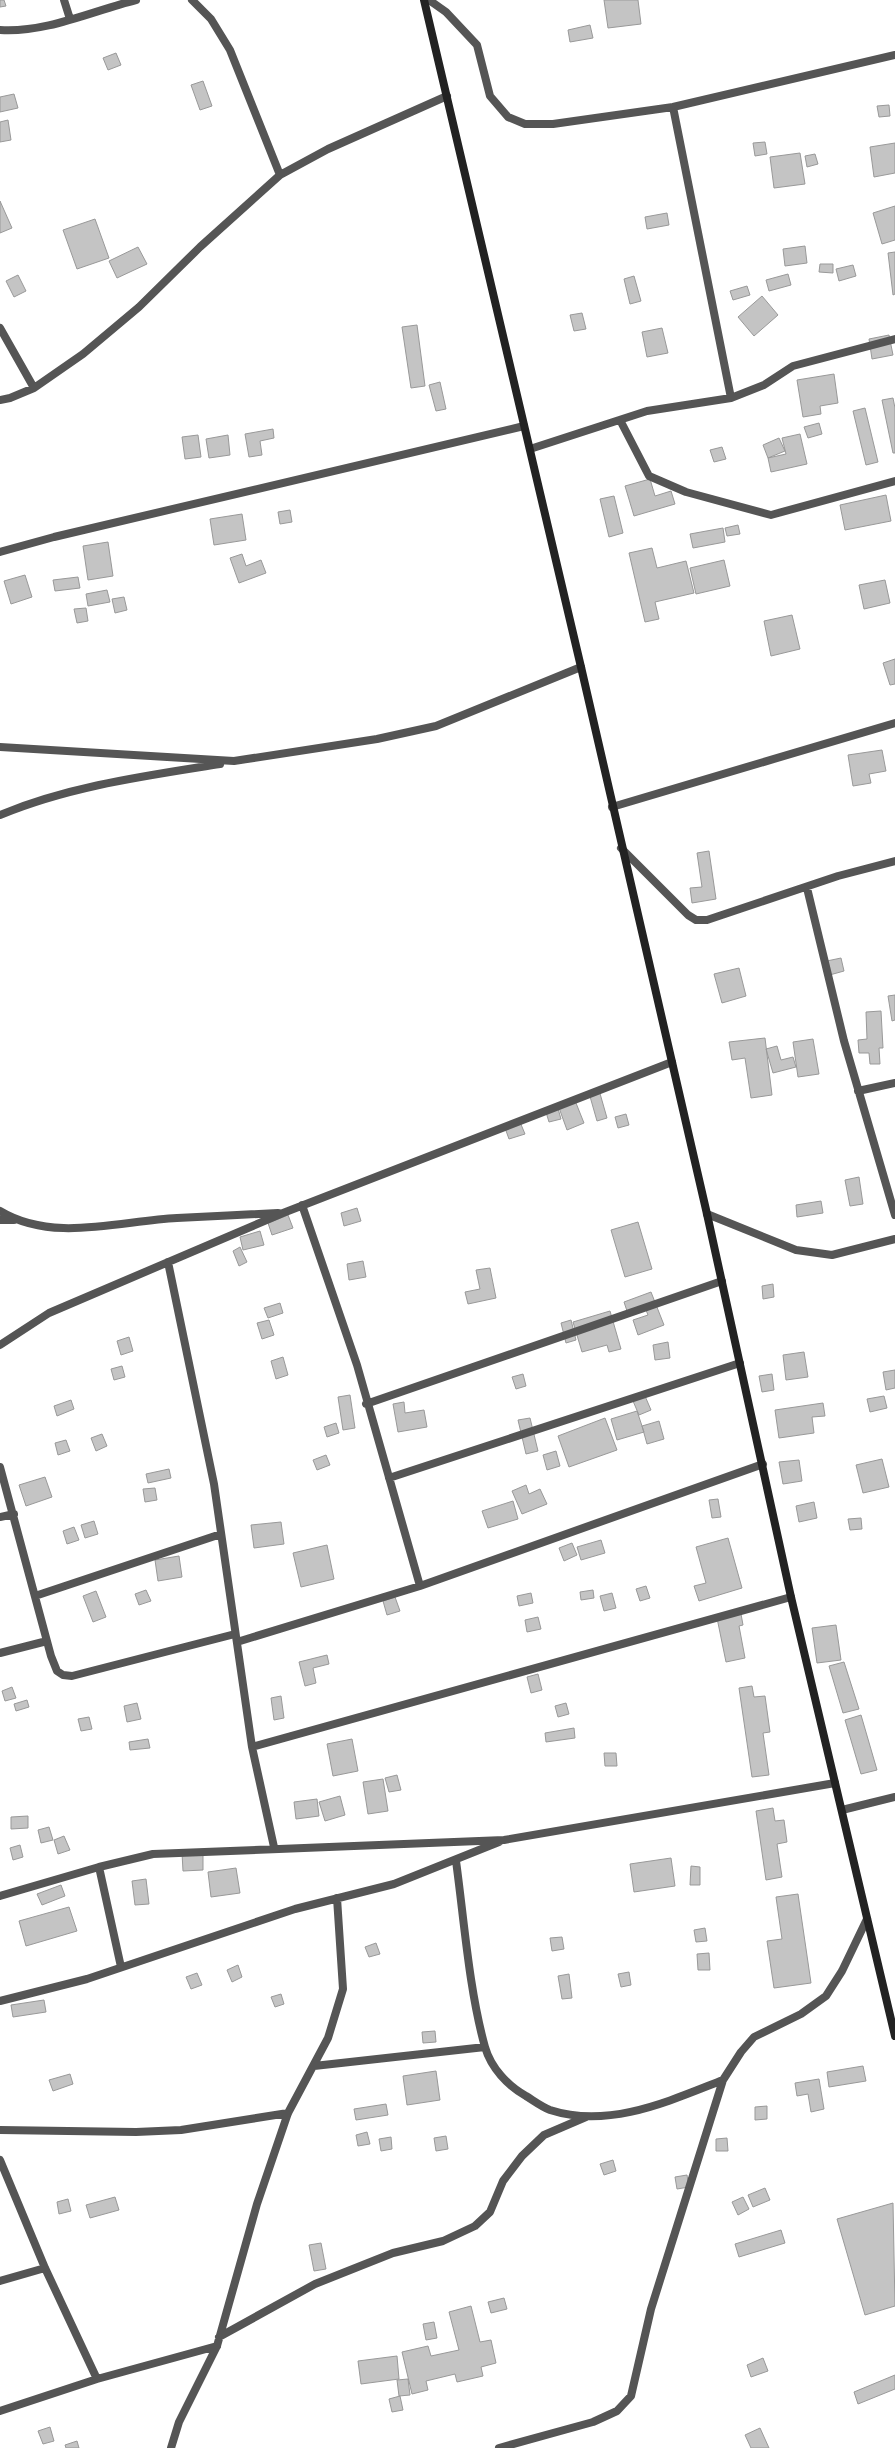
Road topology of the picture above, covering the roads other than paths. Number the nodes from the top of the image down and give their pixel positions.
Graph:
1 (64, 0) edge
2 (136, 0) edge
3 (192, 0) edge
4 (424, 0) edge
5 (429, 0) edge
6 (70, 20) junction
7 (0, 30) edge
8 (895, 55) edge
9 (447, 96) junction
10 (673, 107) junction
11 (280, 175) junction
12 (0, 328) edge
13 (895, 339) edge
14 (34, 388) junction
15 (732, 398) junction
16 (0, 400) edge
17 (620, 420) junction
18 (524, 426) junction
19 (530, 450) junction
20 (895, 481) edge
21 (0, 552) edge
22 (581, 668) junction
23 (895, 723) edge
24 (0, 747) edge
25 (234, 761) junction
26 (612, 807) junction
27 (0, 815) edge
28 (621, 848) junction
29 (895, 861) edge
30 (807, 888) junction
31 (672, 1062) junction
32 (895, 1083) edge
33 (858, 1091) junction
34 (302, 1205) junction
35 (0, 1211) edge
36 (283, 1213) junction
37 (707, 1214) junction
38 (895, 1215) edge
39 (0, 1220) edge
40 (14, 1220) junction
41 (895, 1239) edge
42 (168, 1262) junction
43 (722, 1281) junction
44 (0, 1345) edge
45 (740, 1363) junction
46 (366, 1404) junction
47 (763, 1464) junction
48 (0, 1467) edge
49 (389, 1478) junction
50 (14, 1514) junction
51 (0, 1517) edge
52 (221, 1534) junction
53 (420, 1586) junction
54 (35, 1596) junction
55 (791, 1597) junction
56 (236, 1638) junction
57 (47, 1641) junction
58 (0, 1653) edge
59 (252, 1748) junction
60 (835, 1783) junction
61 (895, 1797) edge
62 (842, 1810) junction
63 (504, 1840) junction
64 (274, 1848) junction
65 (456, 1861) junction
66 (99, 1866) junction
67 (0, 1896) edge
68 (337, 1898) junction
69 (867, 1919) junction
70 (121, 1967) junction
71 (0, 2001) edge
72 (895, 2036) edge
73 (485, 2048) junction
74 (314, 2066) junction
75 (723, 2080) junction
76 (288, 2113) junction
77 (586, 2117) junction
78 (0, 2130) edge
79 (0, 2160) edge
80 (45, 2268) junction
81 (0, 2281) edge
82 (219, 2337) junction
83 (217, 2346) junction
84 (97, 2379) junction
85 (0, 2411) edge
86 (171, 2448) edge
87 (499, 2448) edge

1 - 6 street
2 - 6 street
3 - 11 street
4 - 9 street
5 - 10 street
6 - 7 street
8 - 10 street
9 - 11 street
9 - 18 street
10 - 15 street
11 - 14 street
12 - 14 street
13 - 15 street
14 - 16 street
15 - 17 street
17 - 19 street
17 - 20 street
18 - 19 street
18 - 21 street
19 - 22 street
22 - 25 street
22 - 26 street
23 - 26 street
24 - 25 street
25 - 27 street
26 - 28 street
28 - 30 street
28 - 31 street
29 - 30 street
30 - 33 street
31 - 34 street
31 - 37 street
32 - 33 street
33 - 38 street
34 - 36 street
34 - 46 street
35 - 40 street
36 - 40 street
36 - 42 street
37 - 41 street
37 - 43 street
39 - 40 street
42 - 44 street
42 - 52 street
43 - 45 street
43 - 46 street
45 - 47 street
45 - 49 street
46 - 49 street
47 - 53 street
47 - 55 street
48 - 50 street
49 - 53 street
50 - 51 street
50 - 54 street
52 - 54 street
52 - 56 street
53 - 56 street
54 - 57 street
55 - 59 street
55 - 60 street
56 - 57 street
56 - 59 street
57 - 58 street
59 - 64 street
60 - 62 street
60 - 63 street
61 - 62 street
62 - 69 street
63 - 64 street
63 - 65 street
64 - 66 street
65 - 68 street
65 - 73 street
66 - 67 street
66 - 70 street
68 - 70 street
68 - 74 street
69 - 72 street
69 - 75 street
70 - 71 street
73 - 74 street
73 - 77 street
74 - 76 street
75 - 77 street
75 - 87 street
76 - 78 street
76 - 82 street
77 - 82 street
79 - 80 street
80 - 81 street
80 - 84 street
82 - 83 street
83 - 84 street
83 - 86 street
84 - 85 street

